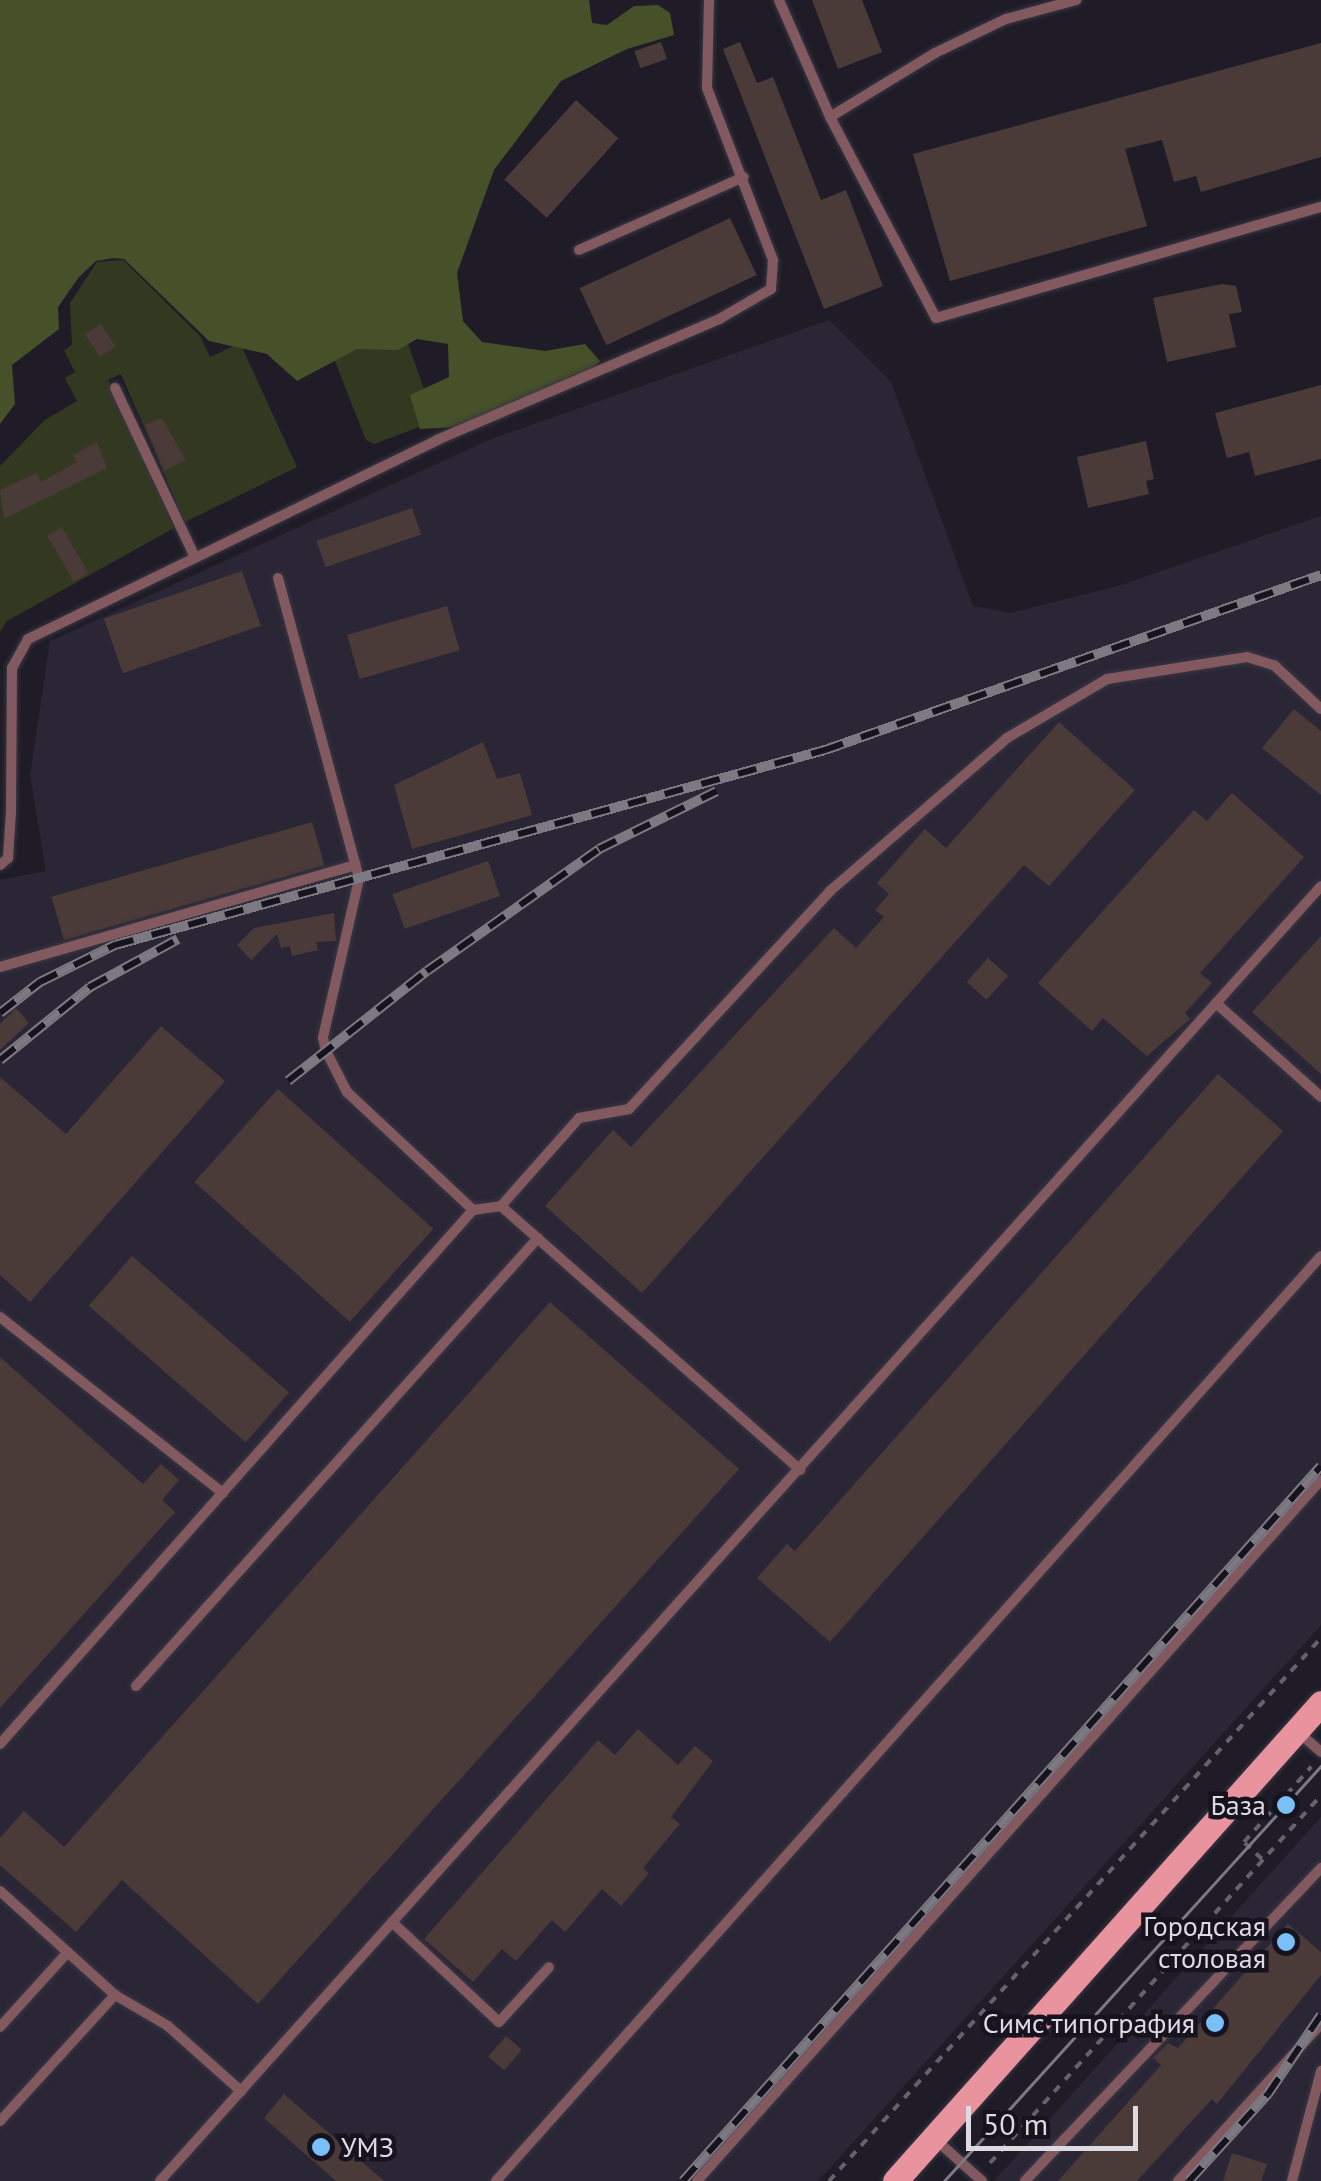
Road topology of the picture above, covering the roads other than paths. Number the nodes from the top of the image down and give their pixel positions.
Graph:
1 (709, 0) edge
2 (779, 0) edge
3 (1076, 0) edge
4 (830, 118) junction
5 (744, 177) junction
6 (1321, 207) edge
7 (579, 250) dead end
8 (115, 388) dead end
9 (195, 557) junction
10 (278, 578) dead end
11 (14, 656) junction
12 (0, 659) edge
13 (1321, 709) edge
14 (0, 865) edge
15 (356, 865) junction
16 (1321, 886) edge
17 (0, 968) edge
18 (1216, 1004) junction
19 (1321, 1096) edge
20 (501, 1206) junction
21 (472, 1210) junction
22 (538, 1238) junction
23 (1321, 1256) edge
24 (0, 1318) edge
25 (800, 1470) junction
26 (1321, 1480) edge
27 (223, 1492) junction
28 (136, 1686) dead end
29 (1321, 1703) edge
30 (1296, 1730) junction
31 (0, 1744) edge
32 (1321, 1754) edge
33 (1321, 1868) edge
34 (0, 1891) edge
35 (392, 1922) junction
36 (68, 1952) junction
37 (549, 1967) dead end
38 (115, 1995) junction
39 (1321, 2024) edge
40 (0, 2027) edge
41 (1321, 2072) edge
42 (240, 2091) junction
43 (0, 2121) edge
44 (934, 2138) junction
45 (979, 2179) edge
46 (160, 2181) edge
47 (496, 2181) edge
48 (697, 2181) edge
49 (895, 2181) edge
50 (1024, 2181) edge
51 (1178, 2181) edge
52 (1292, 2181) edge

1 - 5 lane
2 - 4 lane
3 - 4 lane
4 - 6 lane
5 - 7 lane
5 - 9 lane
8 - 9 lane
9 - 11 lane
10 - 15 lane
11 - 12 lane
11 - 14 lane
13 - 20 lane
15 - 17 lane
15 - 21 lane
16 - 18 lane
18 - 19 lane
18 - 25 lane
20 - 21 lane
20 - 22 lane
21 - 27 lane
22 - 25 lane
22 - 28 lane
23 - 47 lane
24 - 27 lane
25 - 35 lane
26 - 48 lane
27 - 31 lane
29 - 30 main road
30 - 32 lane
30 - 44 main road
33 - 50 lane
34 - 36 lane
35 - 37 lane
35 - 42 lane
36 - 38 lane
36 - 40 lane
38 - 42 lane
38 - 43 lane
39 - 51 lane
41 - 52 lane
42 - 46 lane
44 - 45 lane
44 - 49 main road

